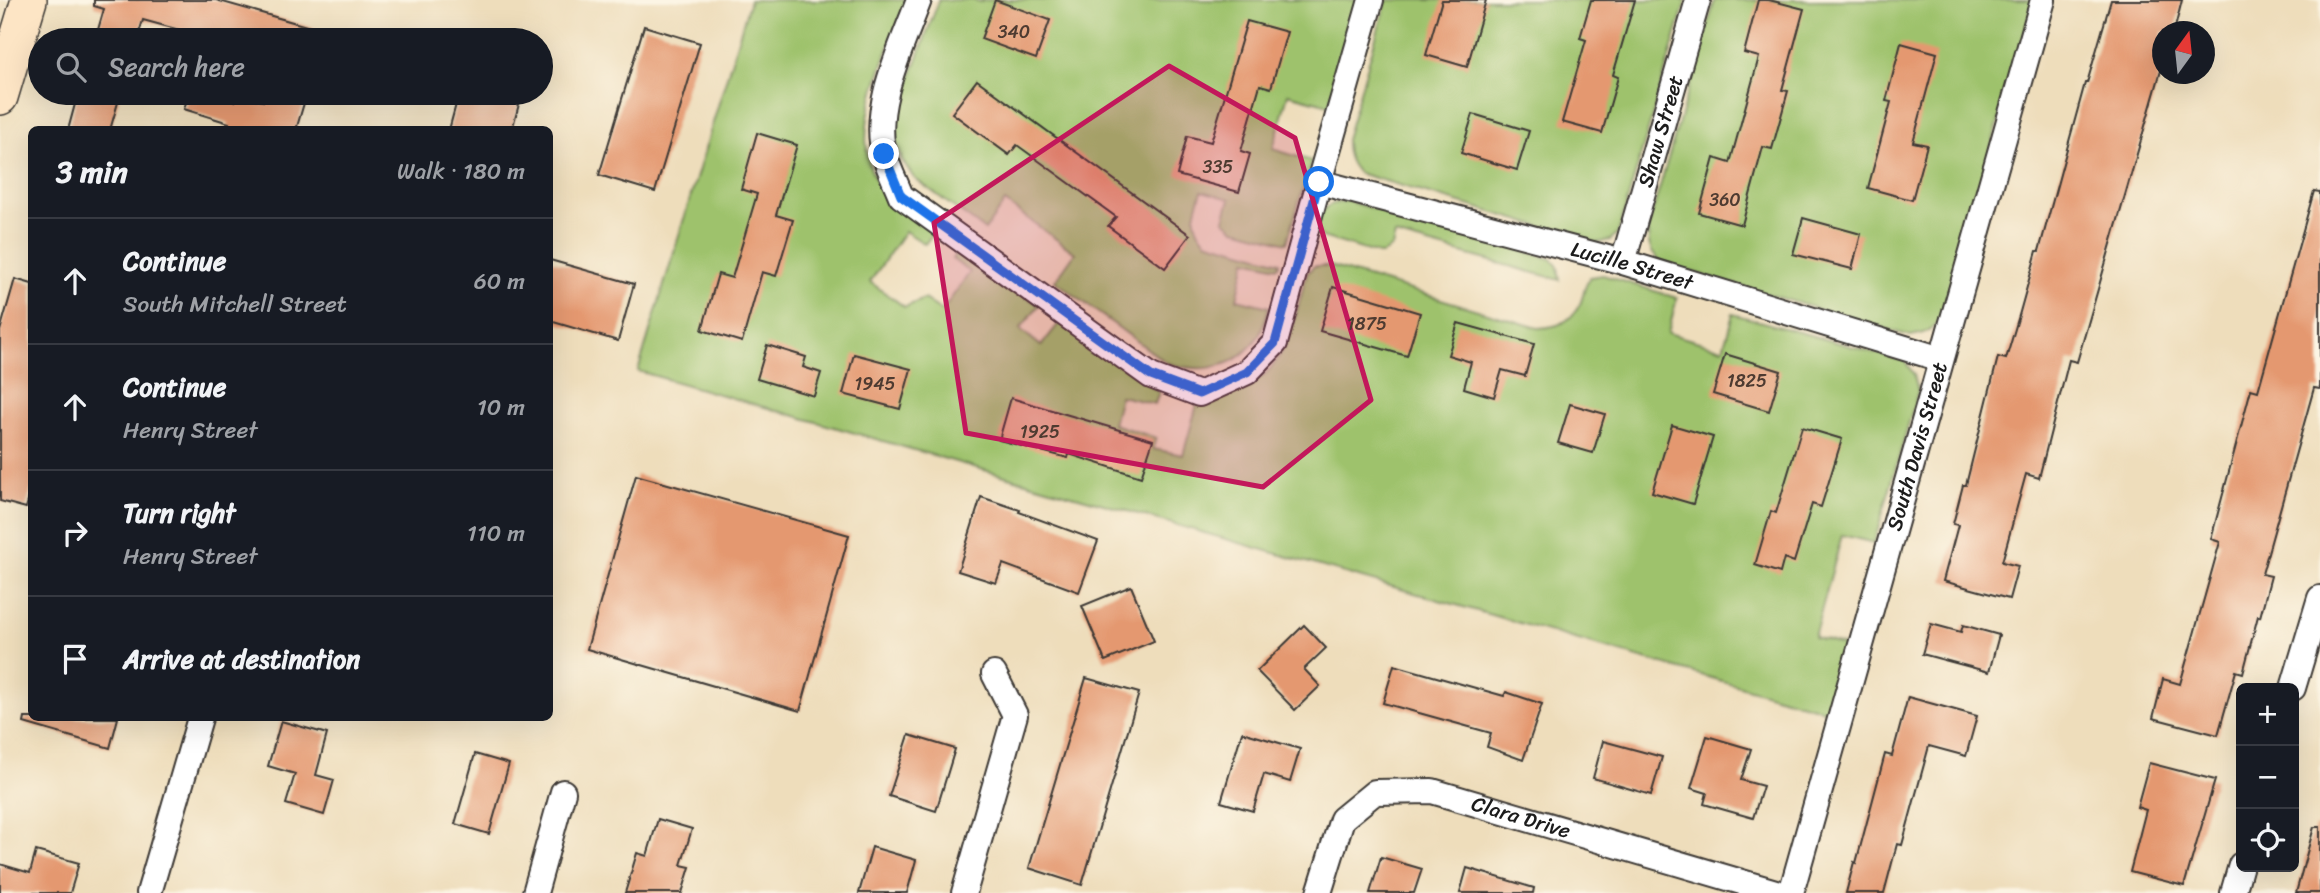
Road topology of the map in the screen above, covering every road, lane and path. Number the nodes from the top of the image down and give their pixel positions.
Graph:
1 (29, 0) edge
2 (919, 0) edge
3 (1371, 0) edge
4 (1698, 0) edge
5 (2043, 0) edge
6 (0, 97) edge
7 (1319, 182) junction
8 (1623, 262) junction
9 (1941, 359) junction
10 (2320, 598) edge
11 (994, 674) dead end
12 (2294, 683) edge
13 (199, 721) edge
14 (563, 792) dead end
15 (2239, 872) edge
16 (149, 893) edge
17 (535, 893) edge
18 (964, 893) edge
19 (1319, 893) edge
20 (1779, 893) edge
21 (1791, 893) edge
22 (2233, 893) edge

1 - 6 street
2 - 7 street
3 - 7 street
4 - 8 street, Shaw Street
5 - 9 street, South Davis Street
7 - 8 street, Lucille Street
8 - 9 street, Lucille Street
9 - 21 street, South Davis Street
10 - 12 street
11 - 18 street
13 - 16 street
14 - 17 street
15 - 22 street
19 - 20 street, Clara Drive

